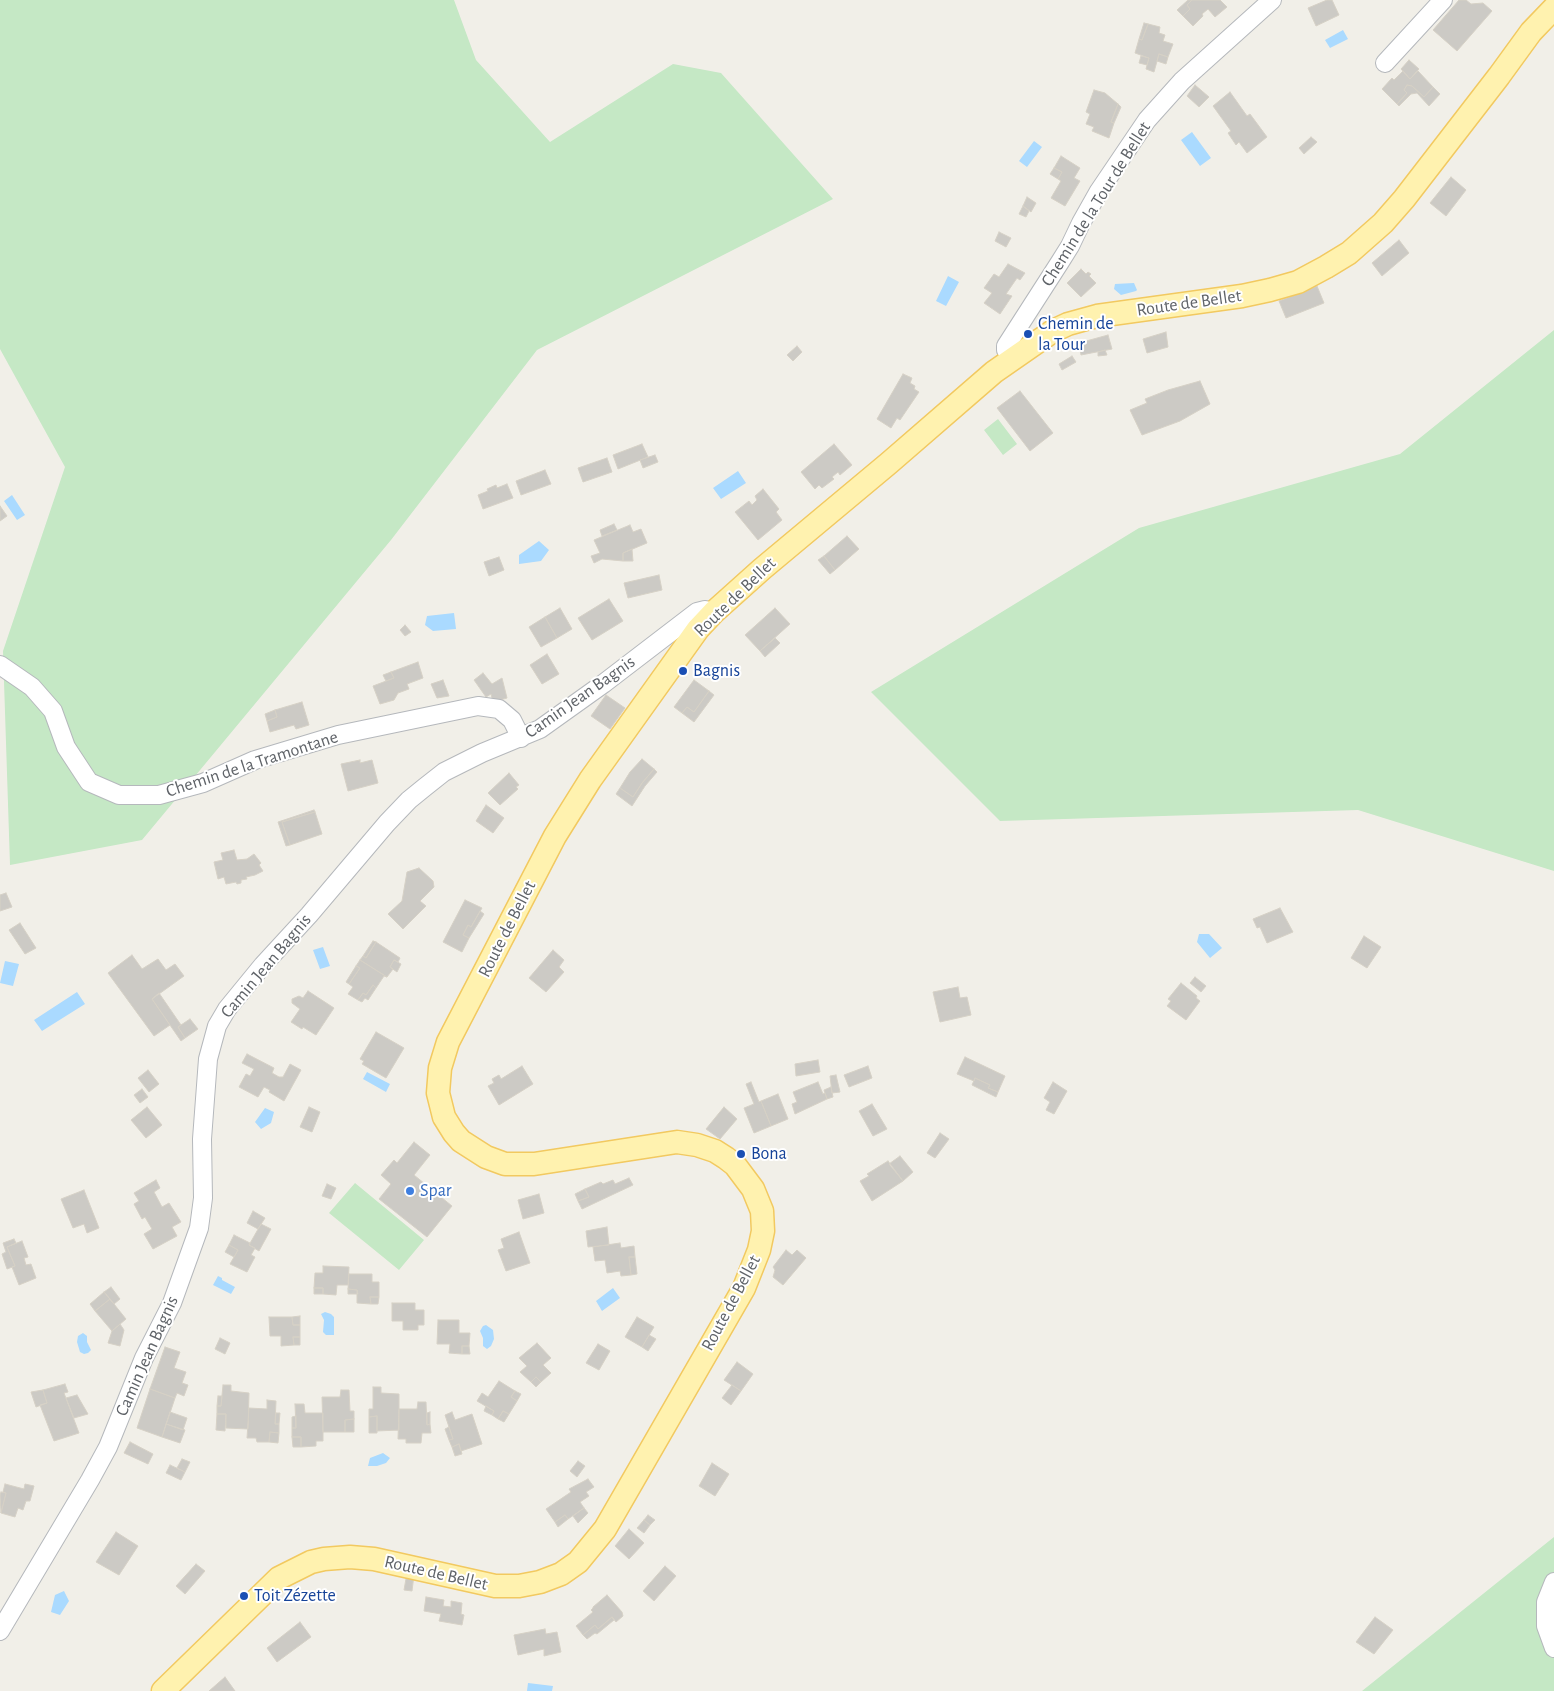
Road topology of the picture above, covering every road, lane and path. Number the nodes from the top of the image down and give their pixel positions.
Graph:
1 (1272, 0) edge
2 (1444, 0) edge
3 (1554, 8) edge
4 (1385, 63) dead end
5 (1011, 359) junction
6 (714, 612) junction
7 (0, 665) edge
8 (522, 738) junction
9 (1554, 1582) edge
10 (0, 1631) edge
11 (1554, 1648) edge
12 (163, 1691) edge

1 - 5 street, Chemin de la Tour de Bellet
2 - 4 street
3 - 5 main road, Route de Bellet
5 - 6 main road, Route de Bellet
6 - 8 street, Camin Jean Bagnis
6 - 12 main road, Route de Bellet
7 - 8 street, Chemin de la Tramontane
8 - 10 street, Camin Jean Bagnis
9 - 11 street

